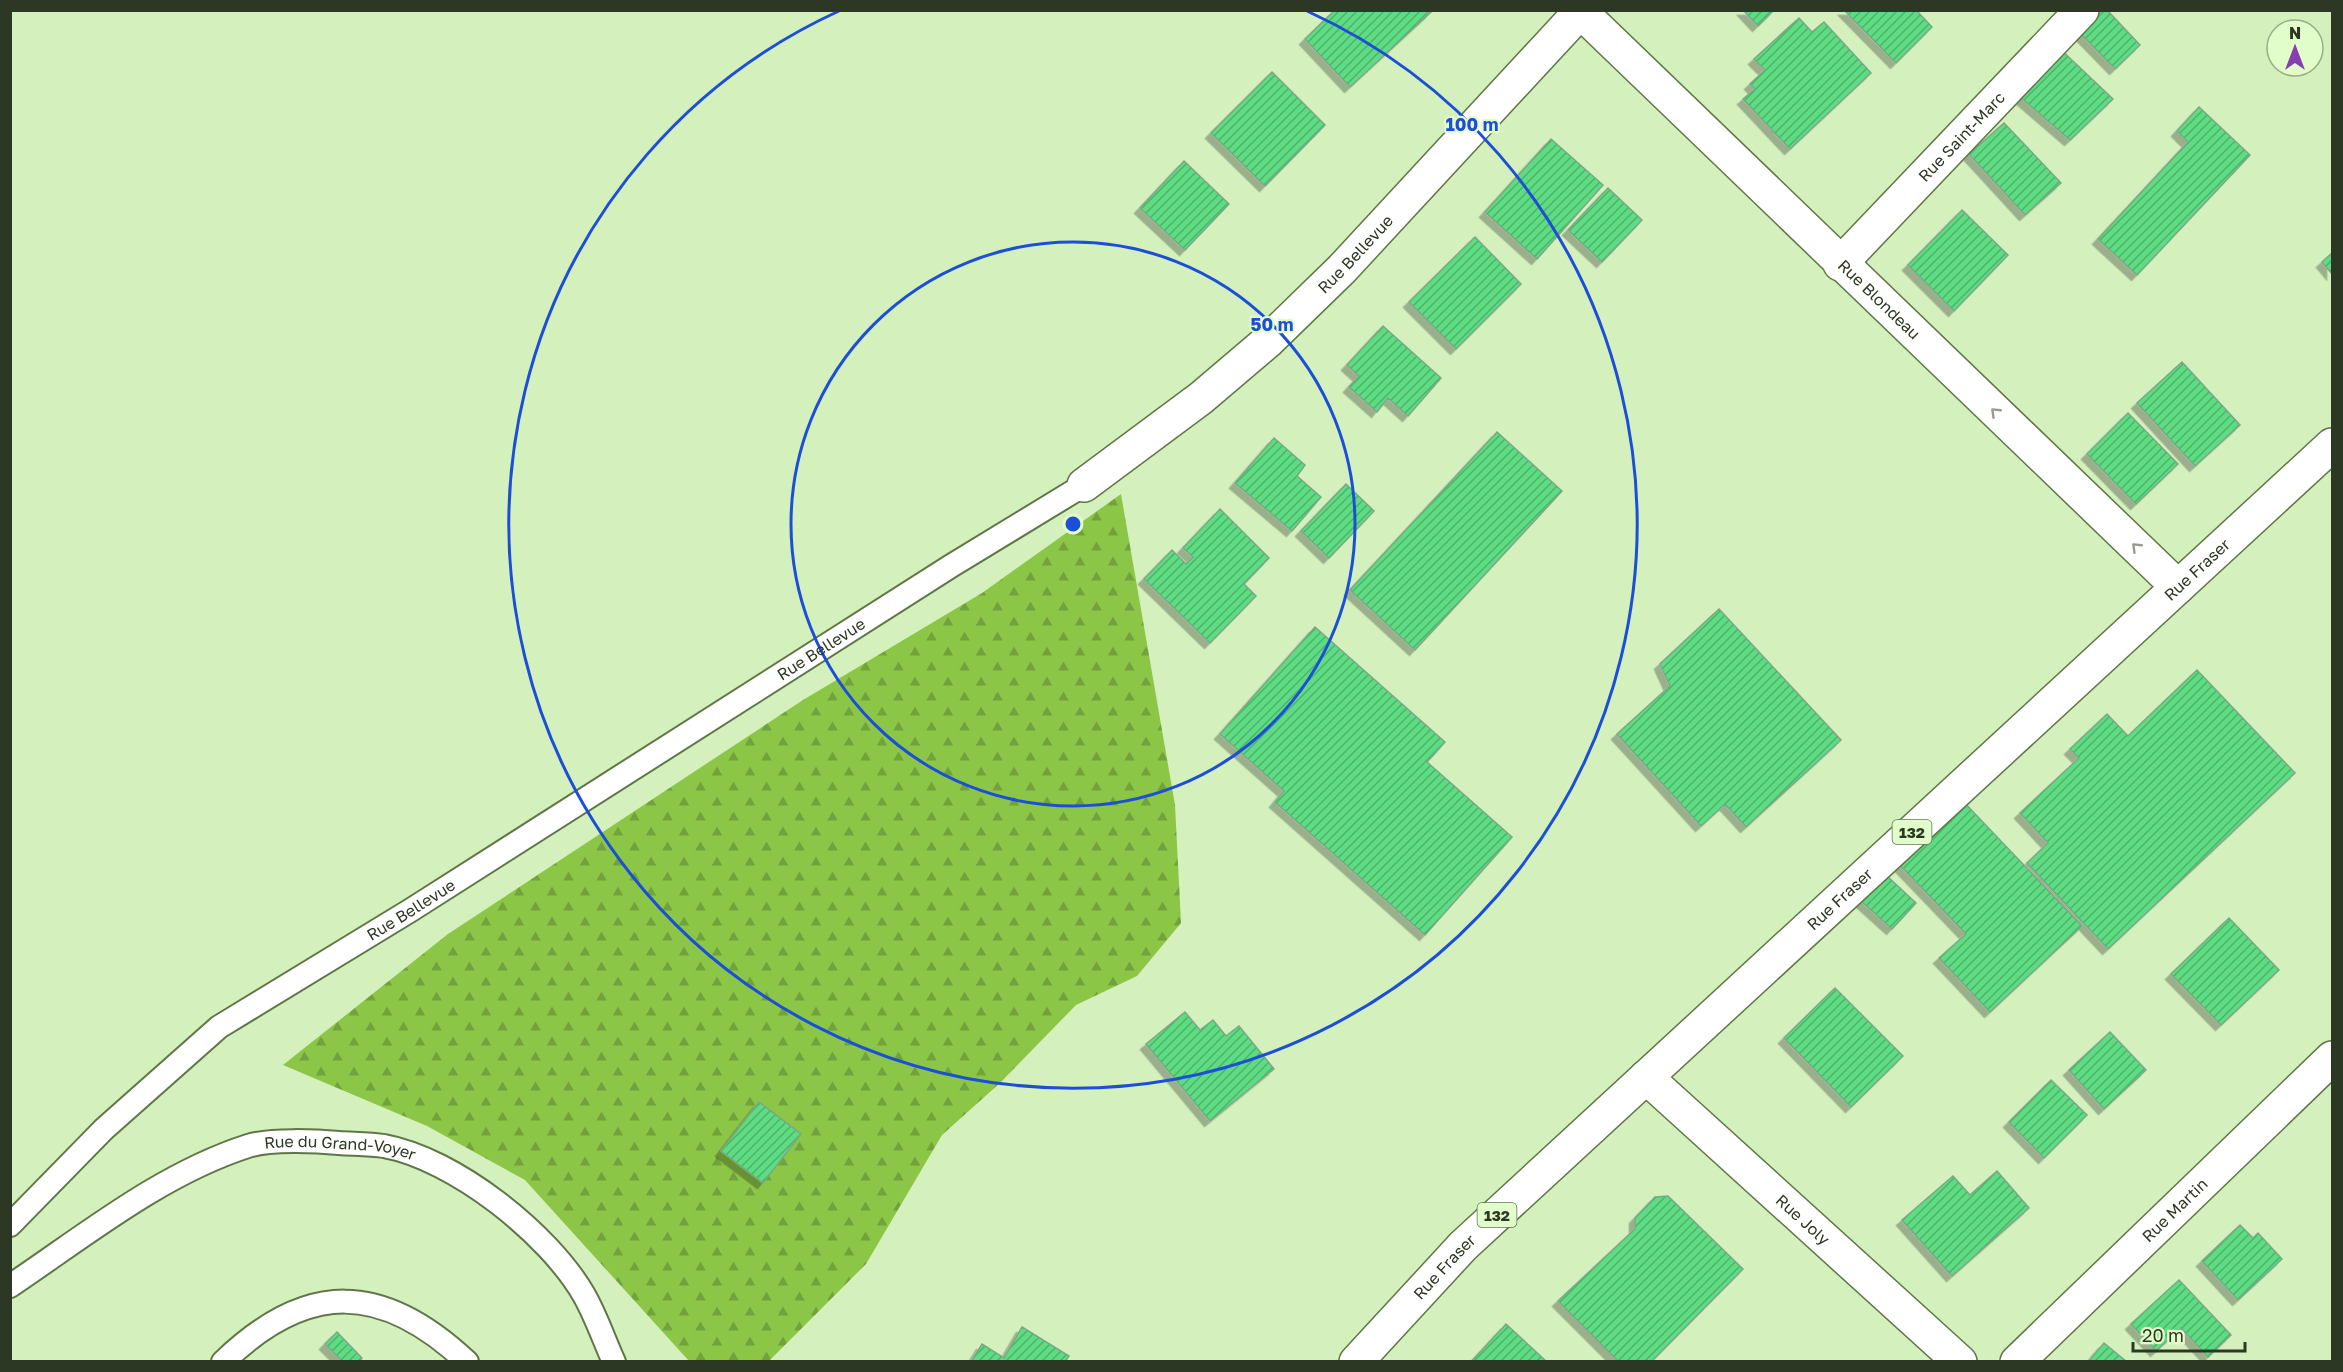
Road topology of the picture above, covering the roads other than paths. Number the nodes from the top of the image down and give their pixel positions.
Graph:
1 (2082, 10) edge
2 (1579, 11) edge
3 (1840, 264) junction
4 (2332, 445) edge
5 (1084, 485) joint
6 (2178, 587) junction
7 (2332, 1058) edge
8 (1646, 1077) junction
9 (10, 1225) edge
10 (10, 1286) edge
11 (223, 1362) edge
12 (467, 1362) edge
13 (614, 1362) edge
14 (1356, 1362) edge
15 (1960, 1362) edge
16 (2018, 1362) edge

1 - 3 street, Rue Saint-Marc
2 - 3 street, Rue Blondeau
2 - 5 street, Rue Bellevue
6 -> 3 street, Rue Blondeau
4 - 6 street, Rue Fraser / 132
5 - 9 lane, Rue Bellevue
6 - 8 street, Rue Fraser / 132
7 - 16 street, Rue Martin
8 - 14 street, Rue Fraser / 132
8 - 15 street, Rue Joly
10 - 13 lane, Rue du Grand-Voyer
11 - 12 lane

